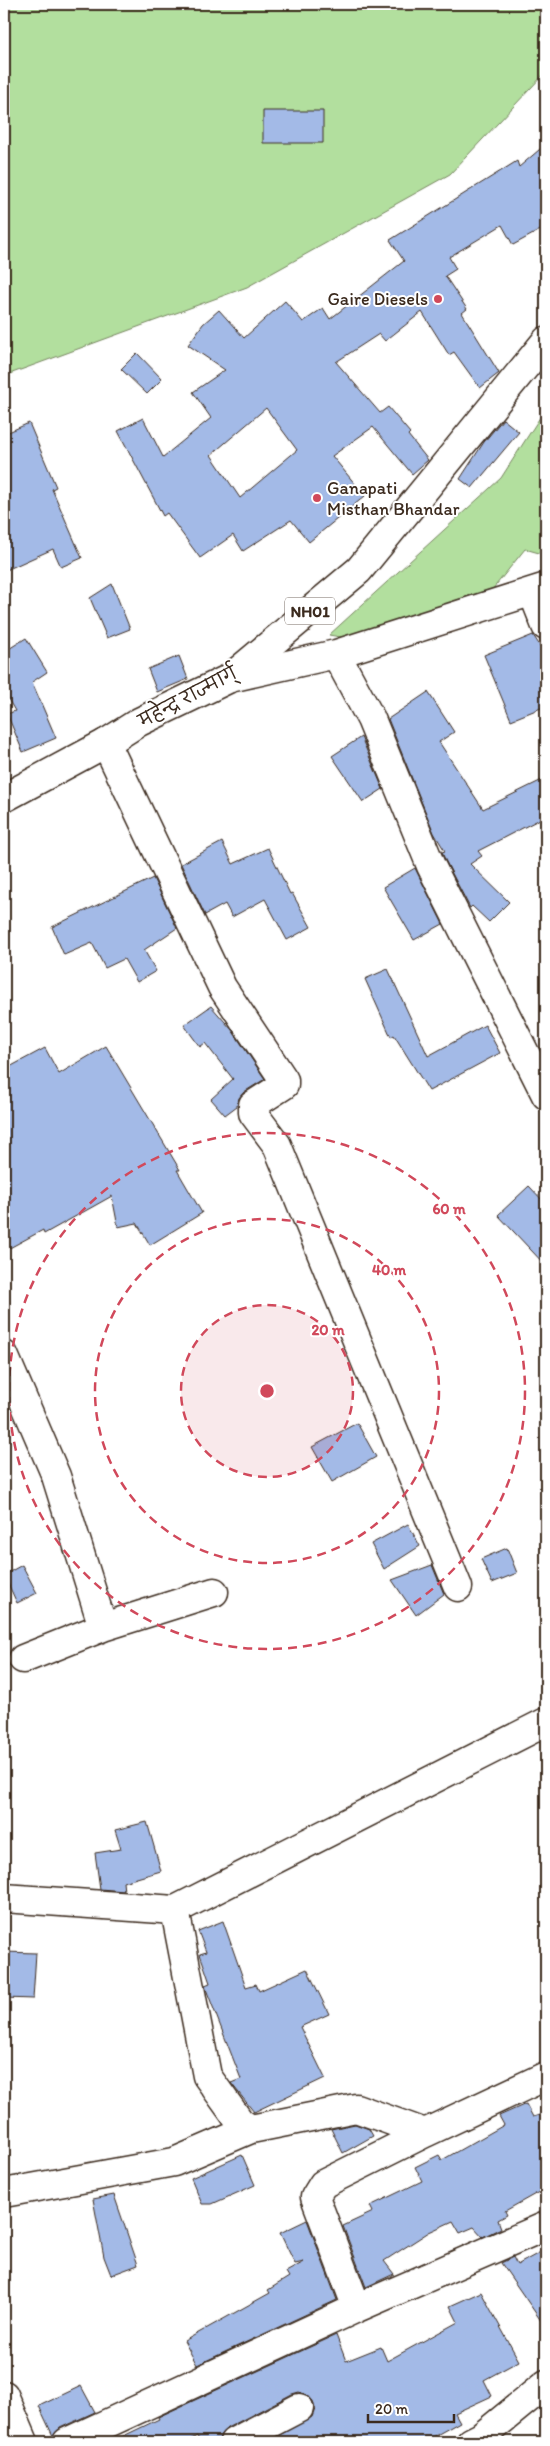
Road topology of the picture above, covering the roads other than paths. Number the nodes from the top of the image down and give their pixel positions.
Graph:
1 (546, 341) edge
2 (540, 590) edge
3 (546, 626) edge
4 (336, 654) junction
5 (230, 678) junction
6 (106, 743) junction
7 (4, 798) edge
8 (546, 1095) edge
9 (4, 1355) edge
10 (458, 1587) dead end
11 (214, 1592) dead end
12 (103, 1627) junction
13 (23, 1659) dead end
14 (546, 1722) edge
15 (4, 1898) edge
16 (175, 1910) junction
17 (546, 2076) edge
18 (251, 2129) junction
19 (425, 2133) junction
20 (4, 2193) edge
21 (546, 2226) edge
22 (357, 2308) junction
23 (546, 2384) edge
24 (4, 2395) edge
25 (299, 2408) dead end
26 (24, 2442) edge
27 (67, 2442) edge
28 (234, 2442) edge
29 (471, 2442) edge

1 - 5 main road, महेन्द्र राज्मार्ग् / NH01
2 - 3 main road
2 - 4 main road
4 - 5 main road
4 - 8 main road
5 - 6 main road, महेन्द्र राज्मार्ग् / NH01
6 - 7 main road, महेन्द्र राज्मार्ग् / NH01
6 - 10 main road
9 - 12 main road
11 - 12 main road
12 - 13 main road
14 - 16 main road
15 - 16 main road
16 - 18 main road
17 - 19 main road
18 - 19 main road
18 - 20 main road
19 - 22 main road
21 - 22 main road
22 - 27 main road
23 - 29 main road
24 - 26 main road
25 - 28 main road

